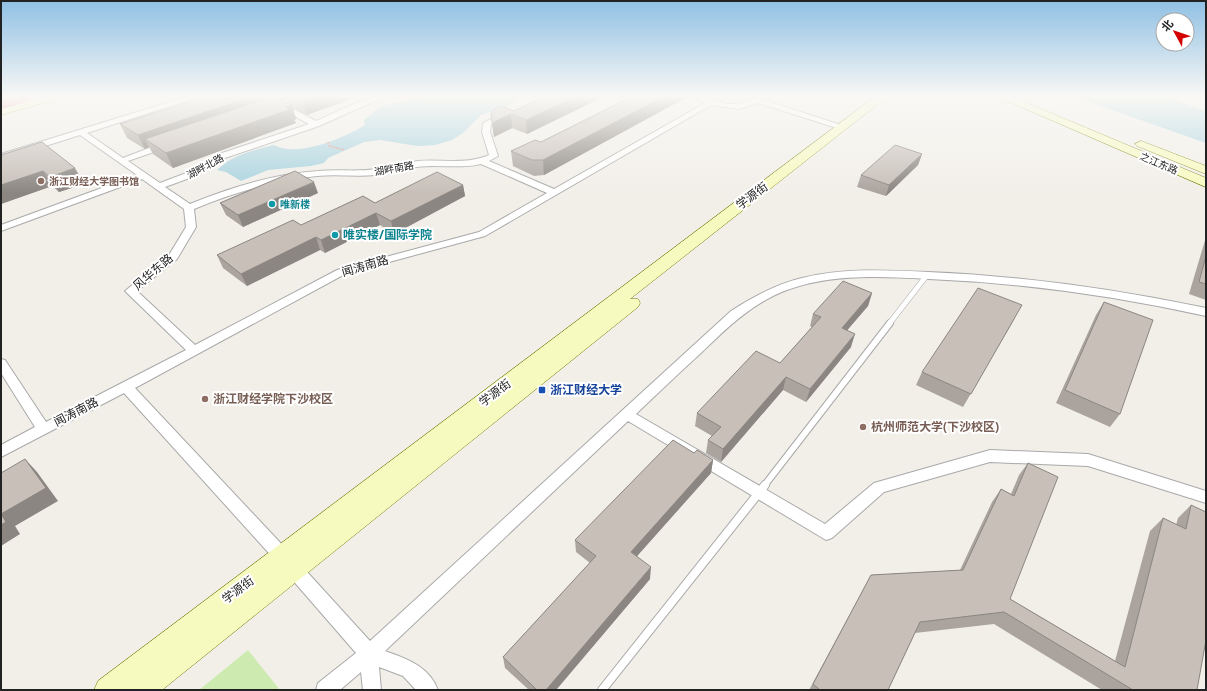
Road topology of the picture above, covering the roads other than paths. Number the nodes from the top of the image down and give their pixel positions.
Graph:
1 (93, 128) edge
2 (304, 128) edge
3 (486, 128) edge
4 (665, 128) edge
5 (841, 128) edge
6 (851, 128) edge
7 (1076, 128) edge
8 (1104, 128) edge
9 (81, 132) junction
10 (172, 143) edge
11 (1, 157) edge
12 (121, 161) junction
13 (484, 162) junction
14 (1206, 170) edge
15 (143, 176) junction
16 (1206, 184) edge
17 (158, 187) junction
18 (553, 192) junction
19 (189, 208) junction
20 (1, 228) edge
21 (928, 275) junction
22 (1206, 312) edge
23 (193, 350) junction
24 (1, 362) edge
25 (126, 387) junction
26 (628, 415) junction
27 (42, 429) junction
28 (1, 451) edge
29 (759, 493) junction
30 (1206, 497) edge
31 (288, 563) junction
32 (369, 654) junction
33 (107, 690) edge
34 (141, 690) edge
35 (325, 690) edge
36 (372, 690) edge
37 (429, 690) edge
38 (602, 690) edge

1 - 9 street
2 - 17 street, 湖畔北路
3 - 13 street
4 - 18 street, 闻涛南路
5 - 31 main road, 学源街
6 - 31 main road
7 - 16 main road, 之江东路
8 - 14 main road, 之江东路
9 - 11 street
9 - 12 street
10 - 12 street
12 - 15 street
13 - 18 street
13 - 19 street, 湖畔南路
15 - 17 street
15 - 20 street
17 - 19 street
18 - 23 street, 闻涛南路
19 - 23 street, 风华东路
21 - 22 street
21 - 26 street
21 - 29 lane
23 - 25 street, 闻涛南路
24 - 27 street
25 - 27 street, 闻涛南路
25 - 31 street
26 - 29 street
26 - 32 street
27 - 28 street, 闻涛南路
29 - 30 street
29 - 38 lane
31 - 32 street
31 - 33 main road, 学源街
31 - 34 main road
32 - 35 street
32 - 36 street
32 - 37 street

